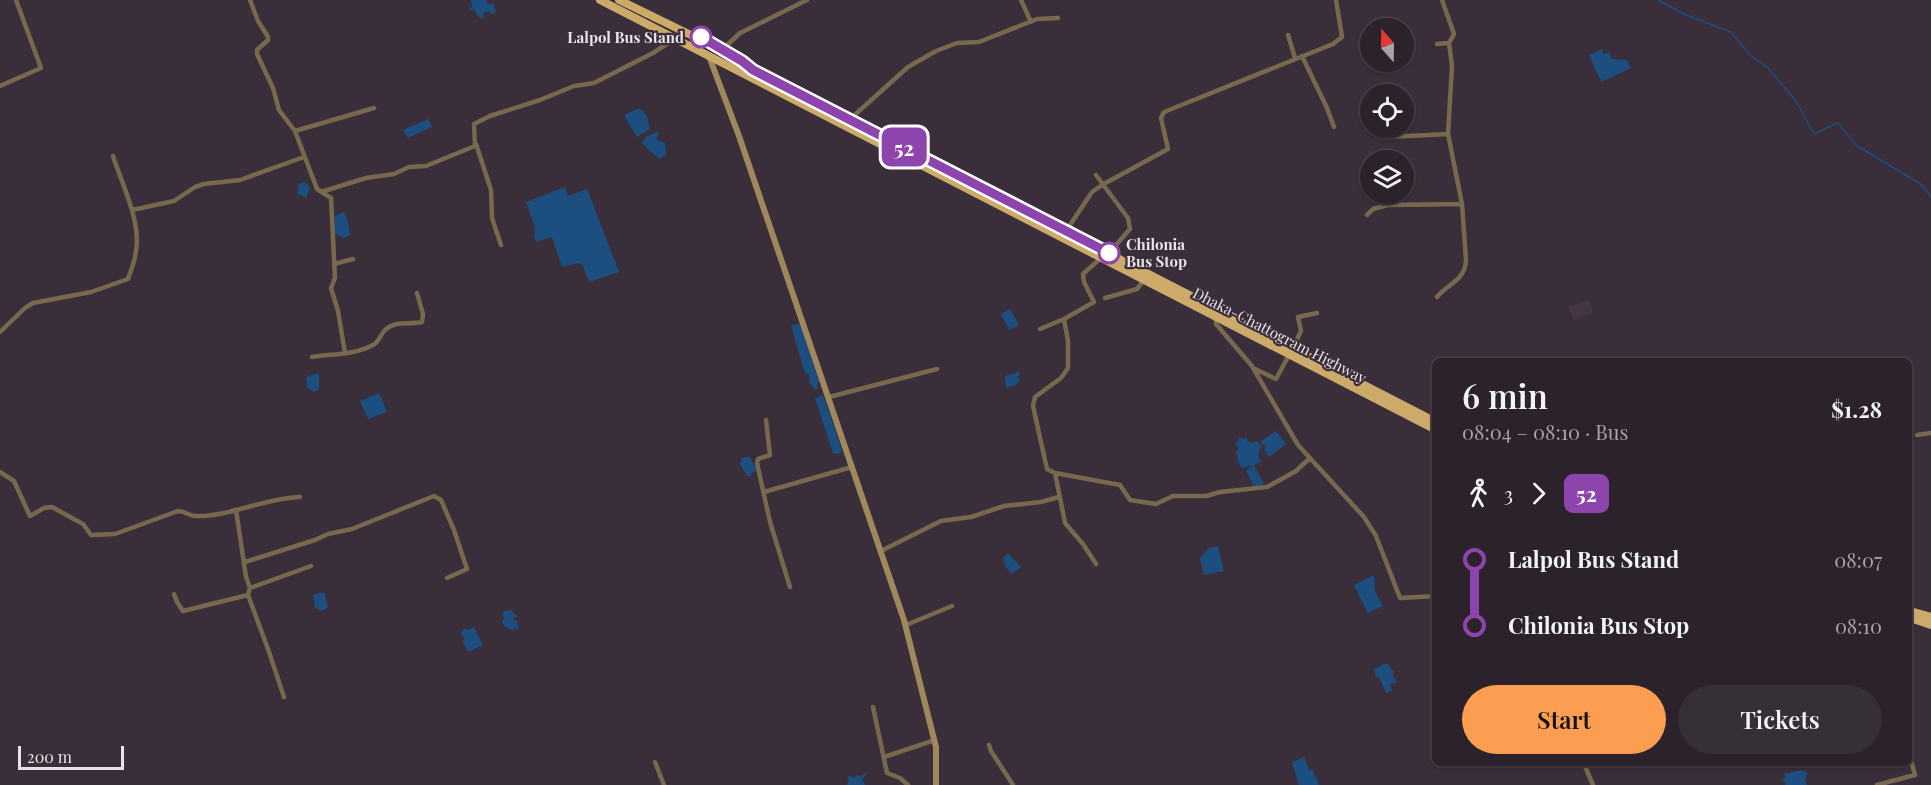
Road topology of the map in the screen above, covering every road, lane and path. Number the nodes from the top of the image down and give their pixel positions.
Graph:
1 (16, 0) edge
2 (250, 0) edge
3 (600, 0) edge
4 (618, 0) edge
5 (807, 0) edge
6 (1021, 0) edge
7 (1336, 0) edge
8 (1443, 0) edge
9 (643, 16) junction
10 (1058, 18) dead end
11 (1030, 22) junction
12 (1288, 35) dead end
13 (673, 40) junction
14 (1449, 43) junction
15 (1437, 44) dead end
16 (723, 49) junction
17 (1302, 56) junction
18 (710, 58) junction
19 (1295, 58) junction
20 (720, 64) junction
21 (715, 71) junction
22 (750, 72) junction
23 (0, 86) edge
24 (374, 108) dead end
25 (849, 120) junction
26 (1334, 127) dead end
27 (295, 131) junction
28 (1448, 134) junction
29 (1414, 135) edge
30 (476, 144) junction
31 (112, 156) dead end
32 (304, 157) junction
33 (1096, 175) dead end
34 (1102, 185) junction
35 (979, 190) junction
36 (321, 192) junction
37 (989, 196) junction
38 (1462, 204) junction
39 (132, 210) junction
40 (1367, 215) dead end
41 (1066, 231) junction
42 (501, 245) dead end
43 (1106, 255) junction
44 (353, 259) dead end
45 (334, 264) junction
46 (1144, 279) junction
47 (417, 293) dead end
48 (1437, 297) dead end
49 (1105, 298) dead end
50 (1317, 313) dead end
51 (1216, 316) junction
52 (1064, 319) junction
53 (1040, 329) dead end
54 (0, 332) edge
55 (1291, 352) junction
56 (345, 353) junction
57 (312, 357) dead end
58 (1253, 368) junction
59 (937, 369) dead end
60 (830, 397) junction
61 (766, 420) dead end
62 (1432, 420) edge
63 (1432, 428) edge
64 (1931, 433) edge
65 (1917, 435) dead end
66 (1310, 458) junction
67 (852, 467) junction
68 (0, 471) edge
69 (1055, 473) junction
70 (764, 492) junction
71 (300, 497) dead end
72 (1059, 497) junction
73 (236, 510) junction
74 (882, 551) junction
75 (245, 562) junction
76 (1096, 564) dead end
77 (311, 566) dead end
78 (447, 578) dead end
79 (790, 587) dead end
80 (250, 588) junction
81 (174, 594) dead end
82 (248, 595) junction
83 (1432, 596) edge
84 (952, 606) dead end
85 (1912, 612) edge
86 (1931, 617) edge
87 (1912, 619) edge
88 (906, 625) junction
89 (1931, 625) edge
90 (284, 697) dead end
91 (873, 707) dead end
92 (934, 740) junction
93 (989, 745) dead end
94 (884, 757) junction
95 (655, 762) dead end
96 (1912, 764) edge
97 (1585, 766) edge
98 (664, 785) edge
99 (908, 785) edge
100 (936, 785) edge
101 (1013, 785) edge
102 (1593, 785) edge
103 (1878, 785) edge

1 - 23 street
2 - 27 street
3 - 9 highway, Dhaka-Chattogram Highway
4 - 9 highway, Dhaka-Chattogram Highway
5 - 16 street
6 - 11 street
7 - 17 street
8 - 14 street
9 - 13 main road
9 - 16 main road
9 - 22 highway, Dhaka-Chattogram Highway
10 - 11 street
11 - 25 street
12 - 19 street
13 - 18 main road
13 - 30 street
14 - 15 street
14 - 28 street
16 - 22 main road
17 - 19 street
17 - 26 street
18 - 20 main road
18 - 21 main road
19 - 34 street
20 - 21 main road
20 - 22 main road
21 - 60 main road
22 - 25 highway, Dhaka-Chattogram Highway
22 - 35 highway, Dhaka-Chattogram Highway
24 - 27 street
25 - 35 highway, Dhaka-Chattogram Highway
27 - 32 street
28 - 29 street
28 - 38 street
30 - 36 street
30 - 42 street
31 - 39 street
32 - 36 street
32 - 39 street
33 - 34 street
34 - 41 street
34 - 43 street
35 - 37 highway, Dhaka-Chattogram Highway
36 - 45 street
37 - 41 highway, Dhaka-Chattogram Highway
37 - 43 highway, Dhaka-Chattogram Highway
38 - 40 street
38 - 48 street
39 - 54 street
41 - 43 highway, Dhaka-Chattogram Highway
43 - 46 highway, Dhaka-Chattogram Highway
43 - 52 street
43 - 55 highway, Dhaka-Chattogram Highway
44 - 45 street
45 - 56 street
46 - 49 street
46 - 51 highway, Dhaka-Chattogram Highway
47 - 56 street
50 - 55 street
51 - 55 highway, Dhaka-Chattogram Highway
51 - 58 street
52 - 53 street
52 - 69 street
55 - 58 street
55 - 62 highway, Dhaka-Chattogram Highway
55 - 63 highway, Dhaka-Chattogram Highway
56 - 57 street
58 - 66 street
59 - 60 street
60 - 67 main road
61 - 70 street
64 - 65 street
66 - 69 street
66 - 83 street
67 - 70 street
67 - 74 main road
68 - 73 street
69 - 72 street
70 - 79 street
71 - 73 street
72 - 74 street
72 - 76 street
73 - 75 street
74 - 88 main road
75 - 78 street
75 - 80 street
77 - 80 street
80 - 82 street
81 - 82 street
82 - 90 street
84 - 88 street
85 - 86 highway
87 - 89 highway
88 - 92 main road
91 - 94 street
92 - 94 street
92 - 100 main road
93 - 101 street
94 - 99 street
95 - 98 street
96 - 103 street
97 - 102 street

